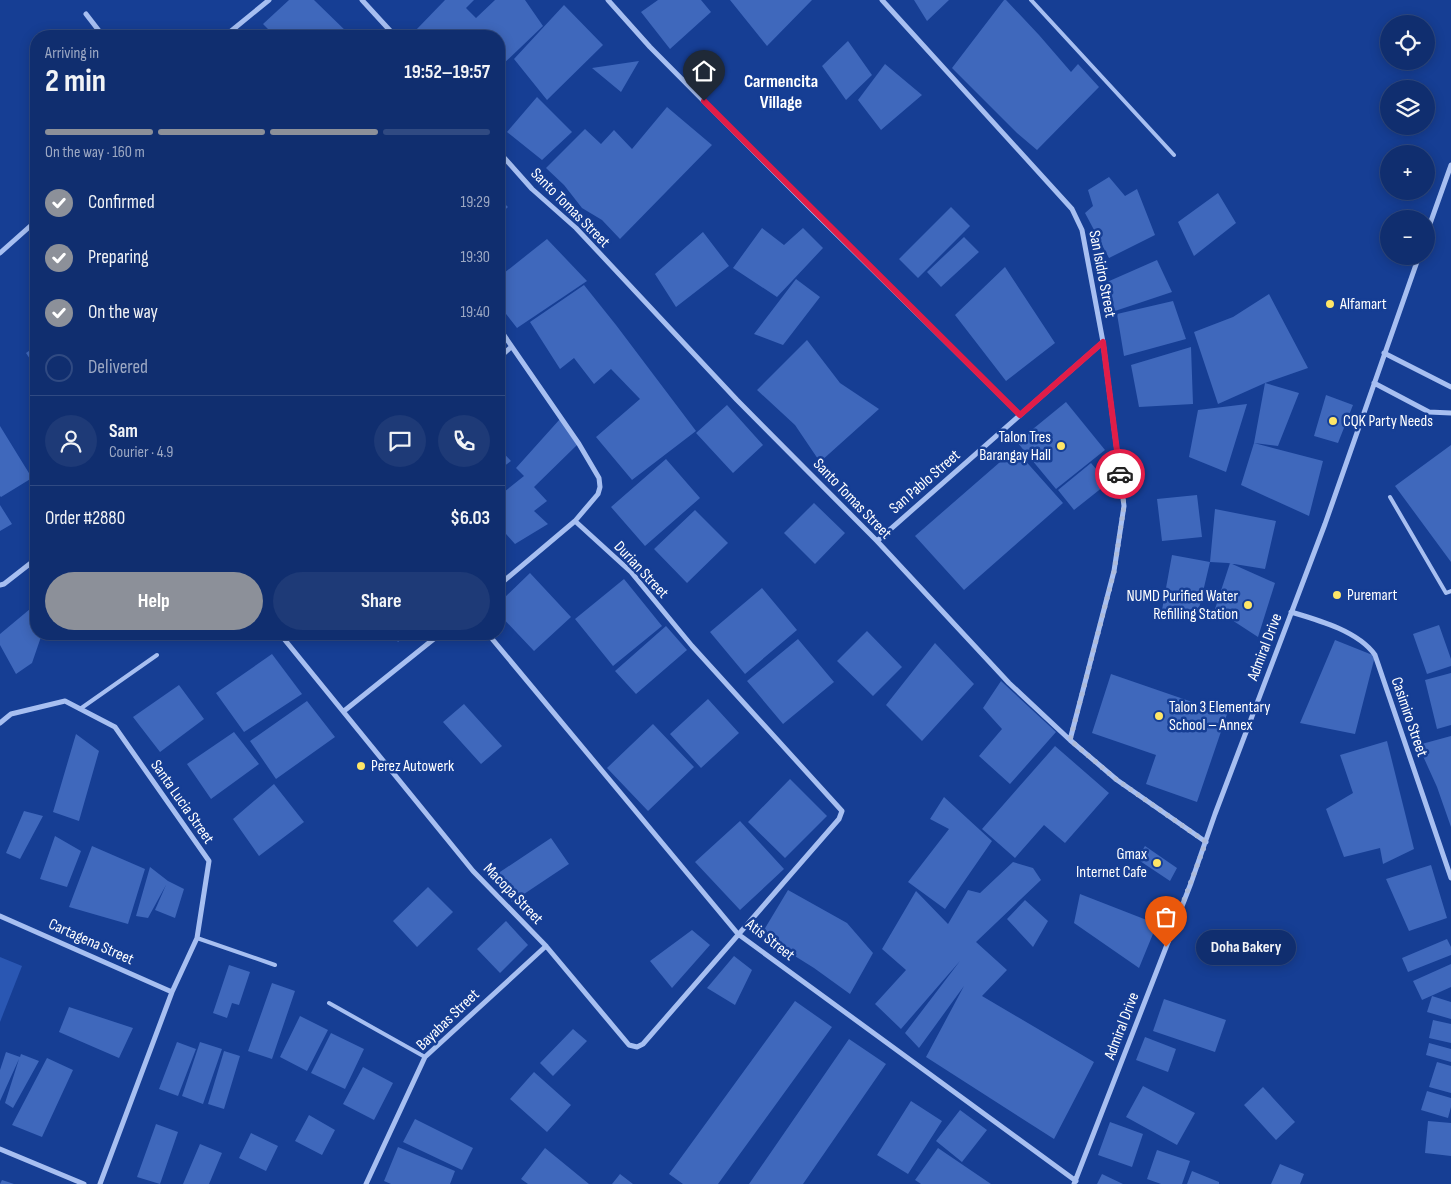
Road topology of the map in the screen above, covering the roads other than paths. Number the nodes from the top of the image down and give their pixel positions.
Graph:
1 (269, 0) edge
2 (362, 0) edge
3 (608, 0) edge
4 (882, 0) edge
5 (1031, 0) edge
6 (86, 14) dead end
7 (98, 30) edge
8 (233, 30) edge
9 (390, 30) edge
10 (1174, 155) dead end
11 (505, 159) edge
12 (1451, 165) edge
13 (1435, 210) edge
14 (30, 226) edge
15 (0, 253) edge
16 (1416, 265) edge
17 (505, 337) edge
18 (1103, 342) junction
19 (512, 347) junction
20 (505, 353) edge
21 (1384, 353) junction
22 (1374, 383) junction
23 (1451, 387) edge
24 (1451, 413) edge
25 (1020, 415) junction
26 (1390, 497) dead end
27 (575, 521) junction
28 (877, 542) junction
29 (30, 564) edge
30 (505, 581) edge
31 (0, 585) edge
32 (1451, 590) edge
33 (1291, 612) junction
34 (285, 640) edge
35 (433, 640) edge
36 (493, 640) edge
37 (157, 655) dead end
38 (80, 709) junction
39 (344, 711) junction
40 (0, 723) edge
41 (1070, 740) junction
42 (1206, 842) junction
43 (1451, 878) edge
44 (0, 916) edge
45 (738, 934) junction
46 (197, 938) junction
47 (546, 946) junction
48 (275, 965) dead end
49 (172, 992) junction
50 (329, 1003) dead end
51 (425, 1057) junction
52 (0, 1149) edge
53 (1075, 1182) edge
54 (84, 1184) edge
55 (100, 1184) edge
56 (366, 1184) edge

1 - 8 street
2 - 9 street
3 - 25 street
4 - 18 street, San Isidro Street
5 - 10 lane
6 - 7 street
11 - 28 street, Santo Tomas Street
12 - 13 street
14 - 15 street
16 - 21 street, Admiral Drive
17 - 19 street
18 - 25 street, San Pablo Street
18 - 41 street, San Isidro Street
19 - 20 street
19 - 27 street
21 - 22 street, Admiral Drive
21 - 23 street
22 - 24 street
22 - 33 street, Admiral Drive
25 - 28 street, San Pablo Street
26 - 32 lane
27 - 30 street
27 - 45 street, Durian Street
28 - 41 street, Santo Tomas Street
29 - 31 street
33 - 42 street, Admiral Drive
33 - 43 street, Casimiro Street
34 - 39 street, Macopa Street
35 - 39 street
36 - 45 street, Atis Street
37 - 38 lane
38 - 40 street, Santa Lucia Street
38 - 46 street, Santa Lucia Street
39 - 47 street, Macopa Street
41 - 42 street, Santo Tomas Street
42 - 53 street, Admiral Drive
44 - 49 street, Cartagena Street
45 - 47 street, Macopa Street
45 - 53 street, Atis Street
46 - 48 lane
46 - 49 street, Santa Lucia Street
47 - 51 street, Bayabas Street
49 - 55 street, Santa Lucia Street
50 - 51 lane
51 - 56 street, Bayabas Street
52 - 54 street

